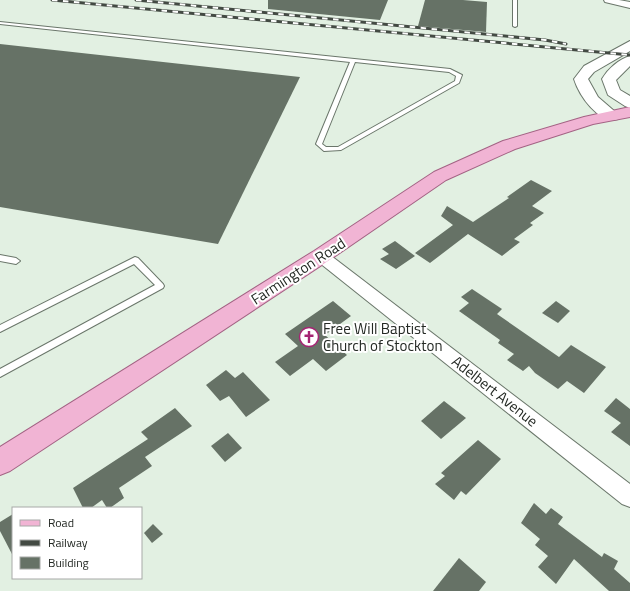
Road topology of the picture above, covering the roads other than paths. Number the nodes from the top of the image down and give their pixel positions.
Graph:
1 (515, 0) edge
2 (608, 0) edge
3 (630, 5) edge
4 (0, 23) edge
5 (515, 26) dead end
6 (630, 45) edge
7 (353, 60) junction
8 (630, 60) edge
9 (630, 104) edge
10 (630, 112) edge
11 (612, 116) junction
12 (321, 256) junction
13 (0, 258) edge
14 (16, 260) dead end
15 (0, 329) edge
16 (0, 373) edge
17 (0, 462) edge
18 (630, 497) edge

1 - 5 lane
2 - 3 street
4 - 7 lane
6 - 11 main road
7 - 7 lane
8 - 9 main road
10 - 11 main road, Farmington Road
11 - 12 main road, Farmington Road
12 - 17 main road, Farmington Road
12 - 18 street, Adelbert Avenue
13 - 14 lane
15 - 16 lane

